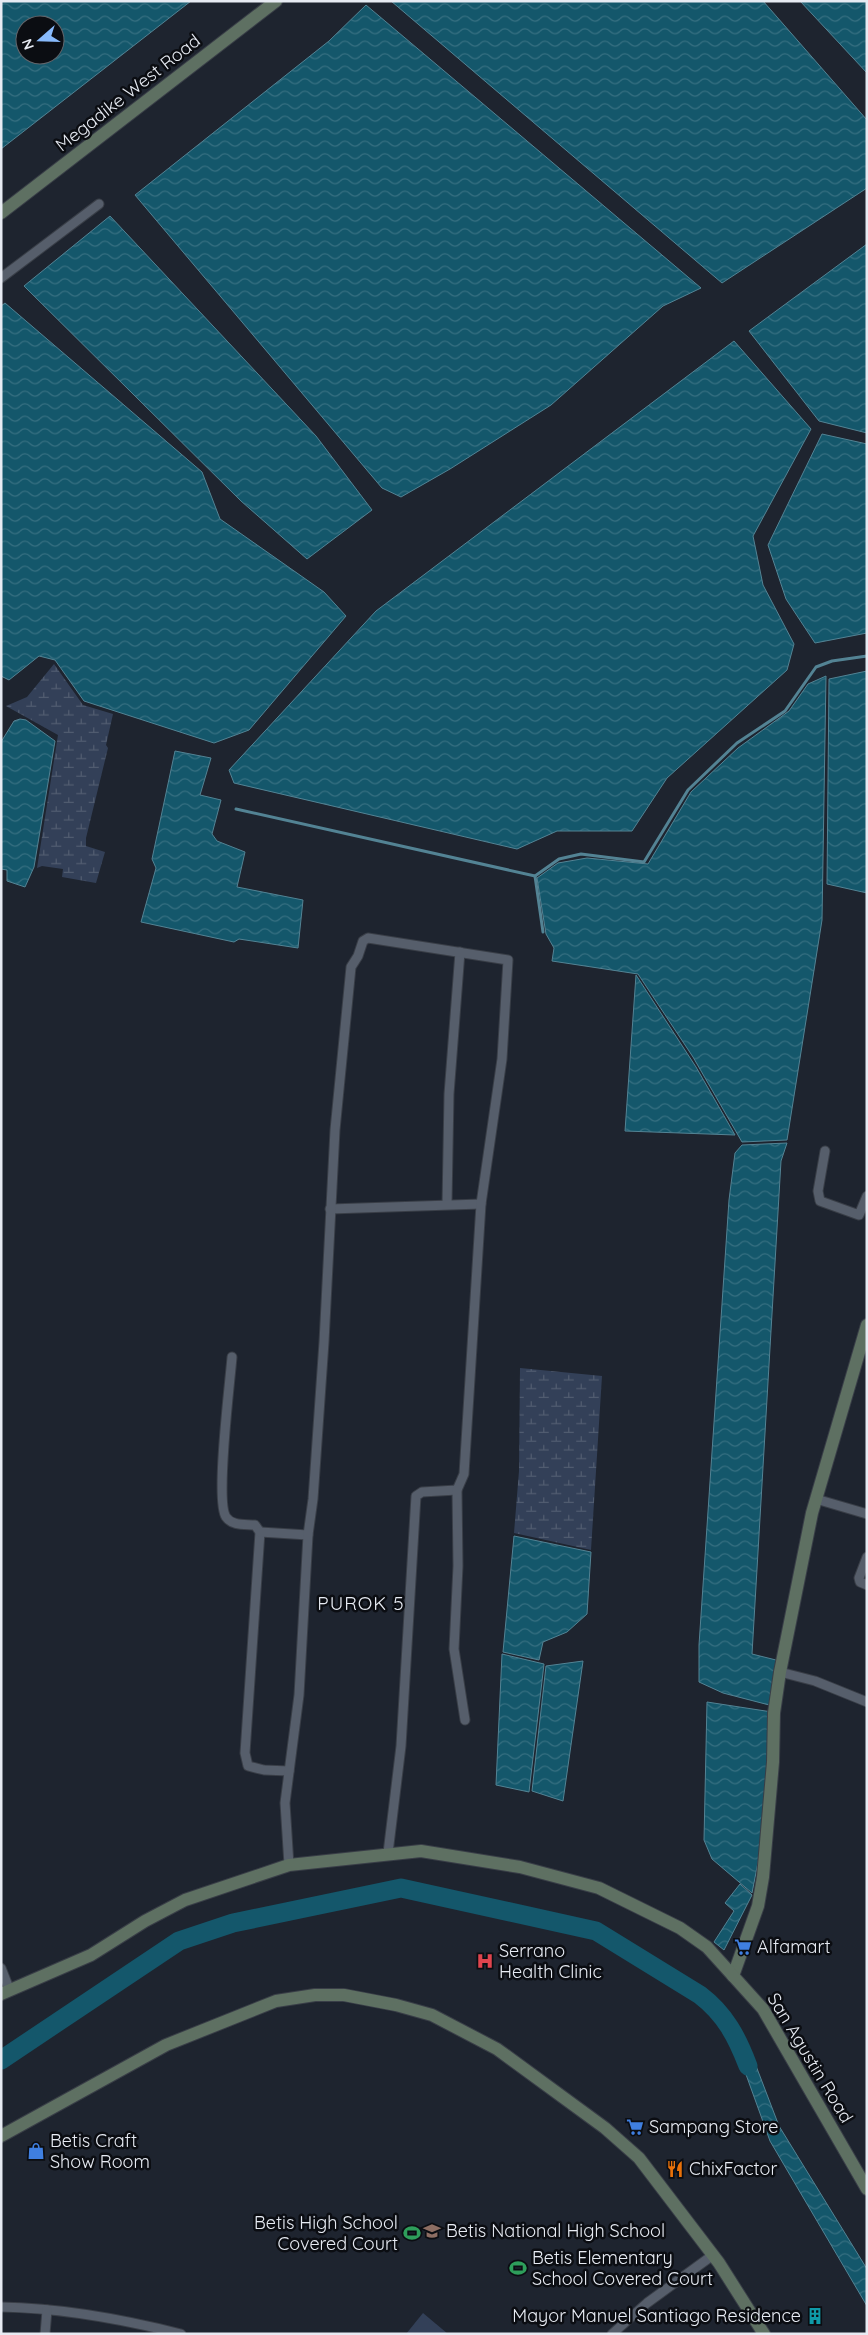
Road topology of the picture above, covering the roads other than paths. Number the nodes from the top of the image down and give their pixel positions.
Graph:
1 (276, 1) edge
2 (99, 204) dead end
3 (1, 213) edge
4 (1, 278) edge
5 (460, 952) junction
6 (825, 1151) dead end
7 (867, 1196) edge
8 (447, 1204) junction
9 (481, 1204) junction
10 (330, 1209) junction
11 (867, 1325) edge
12 (232, 1357) dead end
13 (457, 1490) junction
14 (816, 1499) junction
15 (867, 1514) edge
16 (260, 1532) junction
17 (308, 1535) junction
18 (867, 1557) edge
19 (867, 1585) edge
20 (780, 1672) junction
21 (867, 1702) edge
22 (465, 1720) dead end
23 (289, 1771) junction
24 (388, 1853) junction
25 (289, 1865) junction
26 (1, 1968) edge
27 (733, 1976) junction
28 (5, 1993) edge
29 (1, 2136) edge
30 (867, 2189) edge
31 (713, 2255) junction
32 (1, 2307) edge
33 (47, 2310) junction
34 (150, 2330) edge
35 (45, 2334) edge
36 (181, 2334) edge
37 (612, 2334) edge
38 (764, 2334) edge

1 - 3 street, Megadike West Road
2 - 4 street
5 - 8 street
5 - 9 street
5 - 10 street
6 - 7 street
8 - 9 street
8 - 10 street
9 - 13 street
10 - 17 street
11 - 14 street
12 - 16 street
13 - 22 street
13 - 24 street
14 - 15 street
14 - 20 street
16 - 17 street
16 - 23 street
17 - 23 street
18 - 19 street
20 - 21 street
20 - 27 street
23 - 25 street
24 - 25 street, San Agustin Road
24 - 27 street, San Agustin Road
25 - 28 street, San Agustin Road
26 - 28 street
27 - 30 street, San Agustin Road
29 - 31 street
31 - 37 street
31 - 38 street
32 - 33 street
33 - 34 street
33 - 35 street
34 - 36 street

